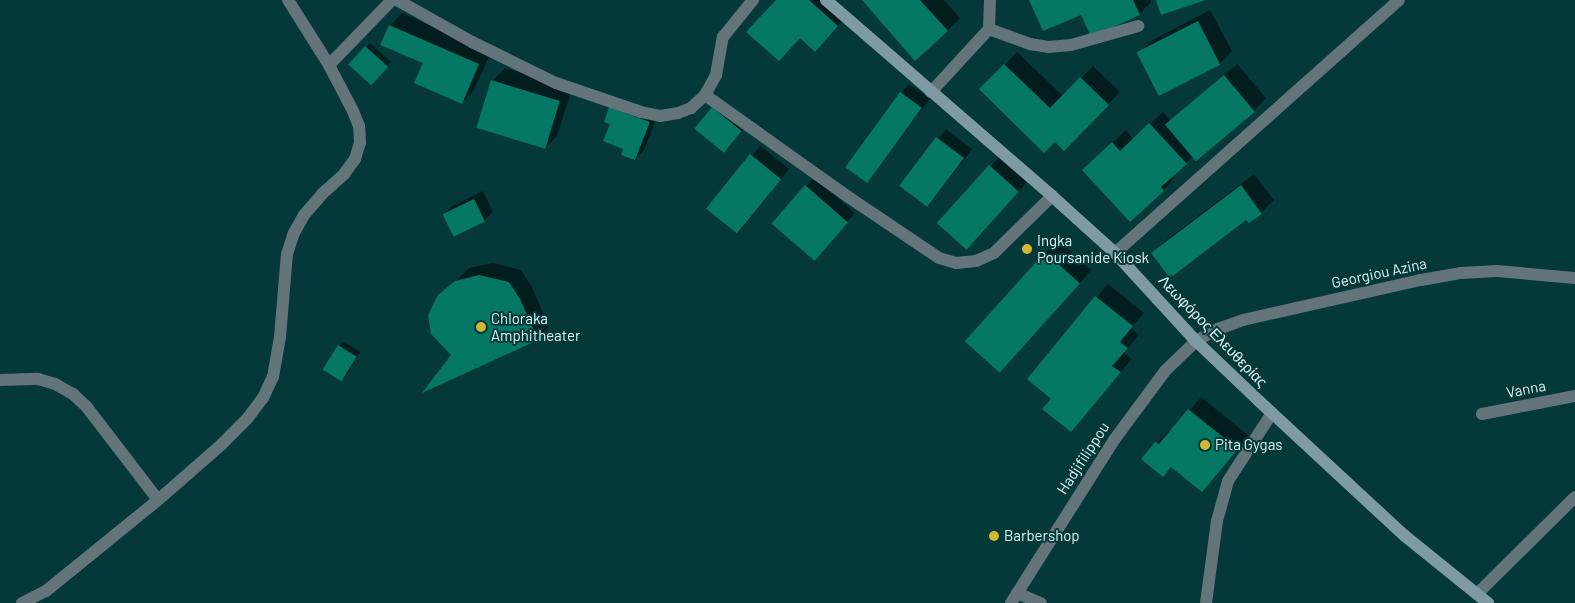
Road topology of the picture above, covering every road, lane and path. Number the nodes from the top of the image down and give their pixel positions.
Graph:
1 (288, 0) edge
2 (392, 0) edge
3 (397, 0) edge
4 (753, 0) edge
5 (826, 0) edge
6 (990, 0) edge
7 (1399, 0) edge
8 (1138, 26) dead end
9 (989, 28) junction
10 (329, 65) junction
11 (931, 92) junction
12 (706, 95) junction
13 (1052, 196) junction
14 (1115, 253) junction
15 (1575, 278) edge
16 (1196, 341) junction
17 (0, 380) edge
18 (1575, 396) edge
19 (1272, 413) junction
20 (1482, 414) dead end
21 (1575, 496) edge
22 (158, 500) junction
23 (1477, 594) junction
24 (1014, 598) edge
25 (22, 603) edge
26 (1041, 603) edge
27 (1206, 603) edge
28 (1488, 603) edge

1 - 10 street
2 - 10 street
3 - 12 street
4 - 12 street
5 - 11 main road, Λεωφόρος Ελευθερίας
6 - 9 street
7 - 14 street
8 - 9 street
9 - 11 street
10 - 22 street
11 - 13 main road, Λεωφόρος Ελευθερίας
12 - 13 street
13 - 14 main road, Λεωφόρος Ελευθερίας
14 - 16 main road, Λεωφόρος Ελευθερίας
15 - 16 street, Georgiou Azina
16 - 19 main road, Λεωφόρος Ελευθερίας
16 - 24 street, Hadjifilippou
17 - 22 street
18 - 20 street, Vanna
19 - 23 main road, Λεωφόρος Ελευθερίας
19 - 27 street
21 - 23 street
22 - 25 street
23 - 28 main road, Λεωφόρος Ελευθερίας
24 - 26 street

